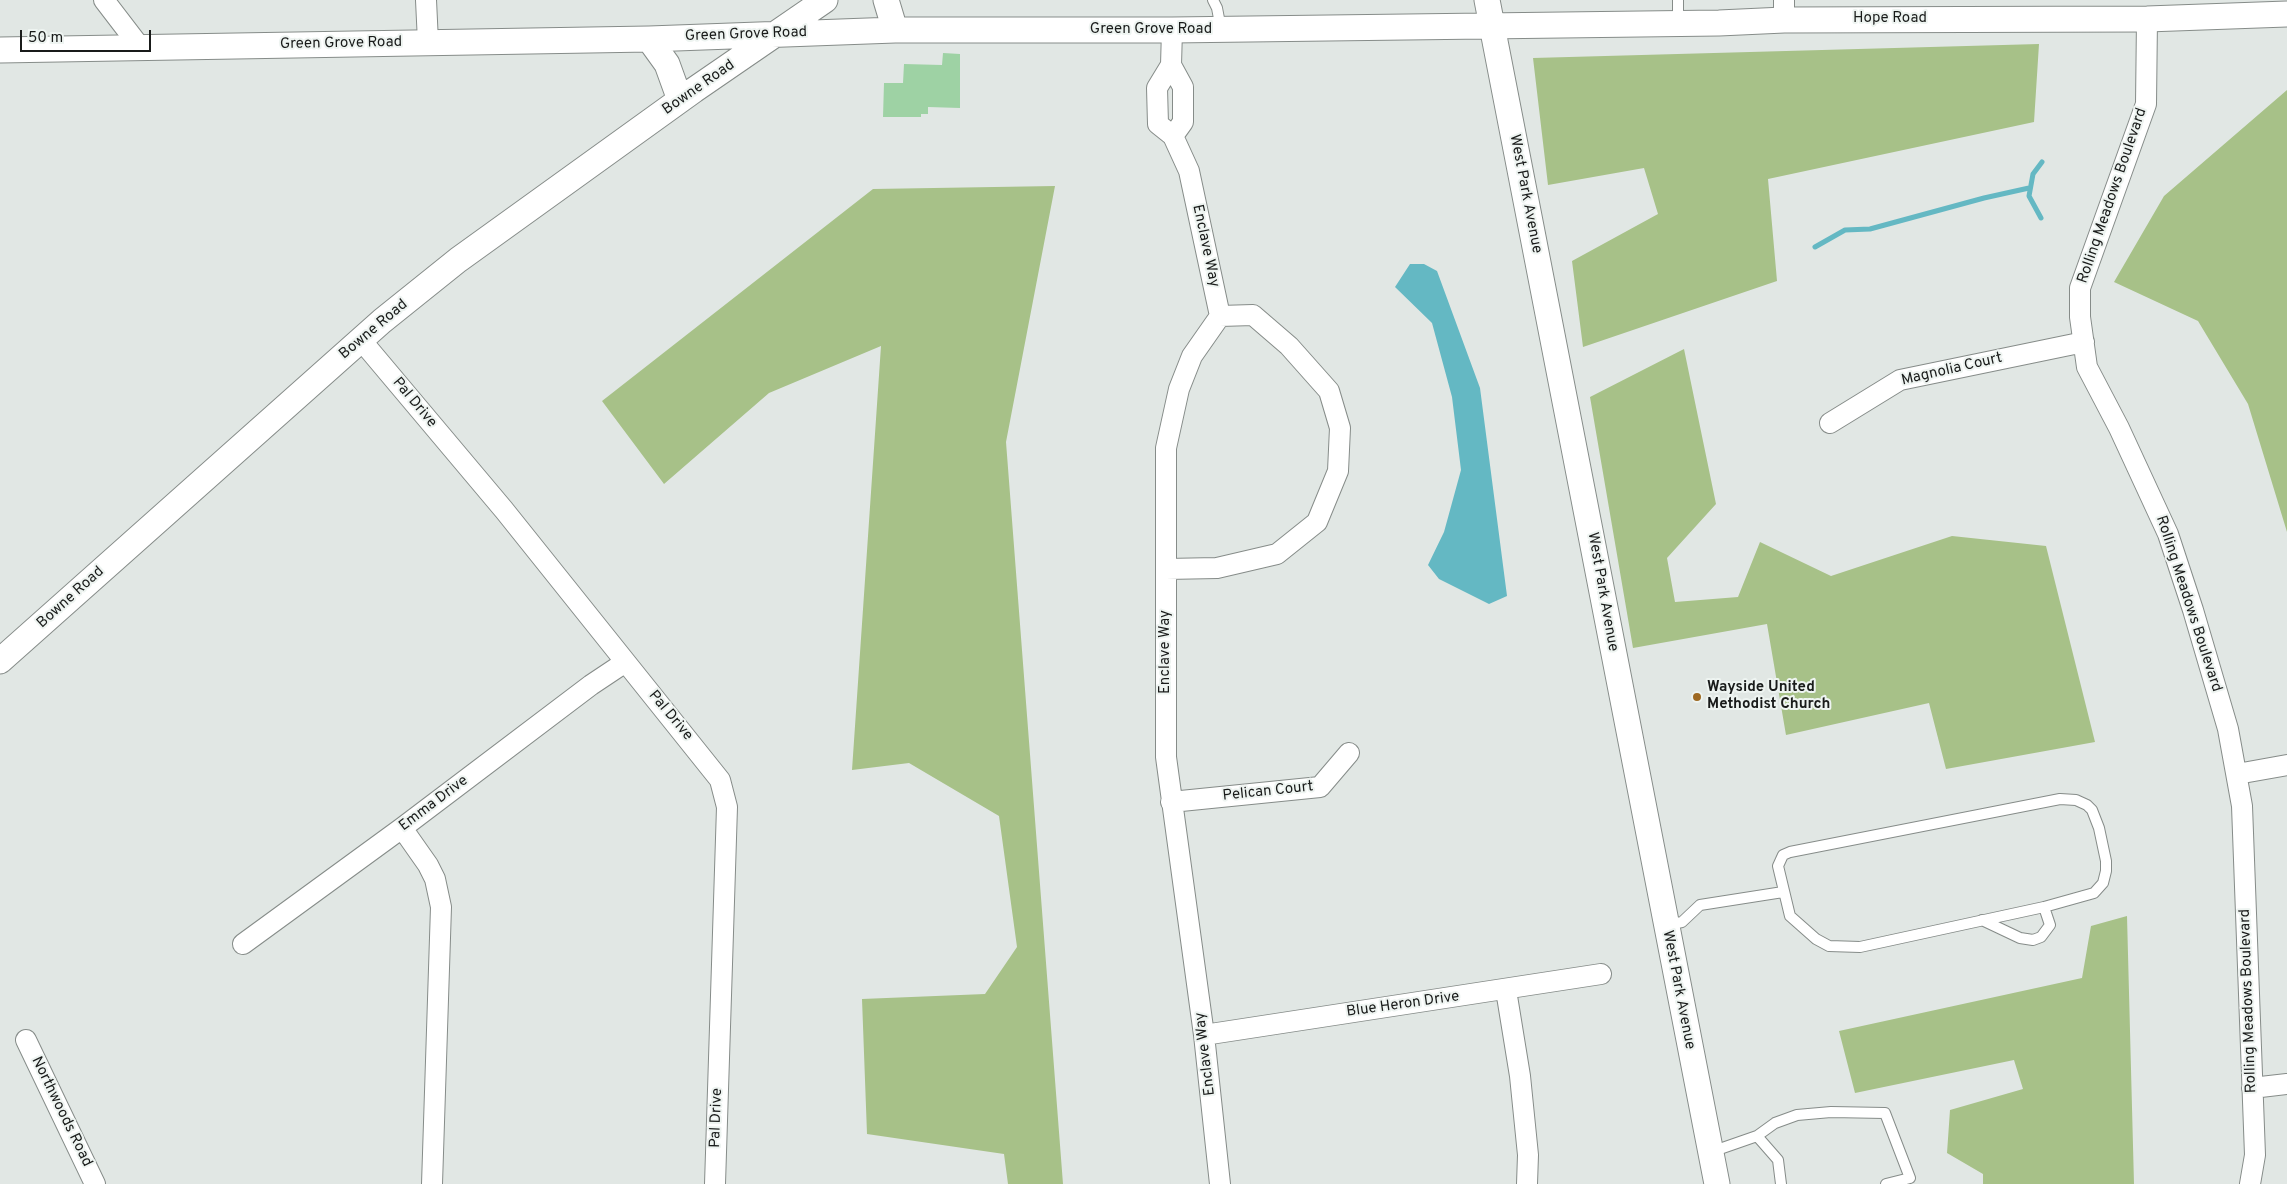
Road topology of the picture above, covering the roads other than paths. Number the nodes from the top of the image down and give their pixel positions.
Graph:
1 (104, 0) edge
2 (426, 0) edge
3 (825, 0) edge
4 (886, 0) edge
5 (1213, 0) edge
6 (1487, 0) edge
7 (1784, 10) edge
8 (1678, 12) edge
9 (2287, 14) edge
10 (2147, 19) junction
11 (1492, 26) junction
12 (1221, 29) junction
13 (895, 30) junction
14 (1172, 30) junction
15 (776, 34) junction
16 (649, 39) junction
17 (428, 42) junction
18 (140, 48) junction
19 (0, 50) edge
20 (680, 100) junction
21 (1220, 316) junction
22 (361, 340) junction
23 (2084, 342) junction
24 (1830, 424) dead end
25 (1166, 569) junction
26 (0, 661) edge
27 (624, 663) junction
28 (1349, 753) dead end
29 (2287, 765) edge
30 (2237, 774) junction
31 (1171, 802) junction
32 (402, 828) junction
33 (1783, 892) junction
34 (2044, 907) junction
35 (1982, 920) junction
36 (1666, 925) junction
37 (243, 944) dead end
38 (1601, 974) dead end
39 (1506, 990) junction
40 (1204, 1034) junction
41 (26, 1040) dead end
42 (2287, 1084) edge
43 (2252, 1088) junction
44 (1757, 1136) junction
45 (1710, 1152) junction
46 (95, 1184) edge
47 (432, 1184) edge
48 (715, 1184) edge
49 (1220, 1184) edge
50 (1528, 1184) edge
51 (1716, 1184) edge
52 (1781, 1184) edge
53 (1886, 1184) edge
54 (2250, 1184) edge

1 - 18 street
2 - 17 street
3 - 15 street, Bowne Road
4 - 13 street
5 - 12 lane
6 - 11 street, West Park Avenue
7 - 8 street, Hope Road
7 - 10 street, Hope Road
8 - 11 street, Hope Road
9 - 10 street, Hope Road
10 - 23 street, Rolling Meadows Boulevard
11 - 12 street, Green Grove Road
11 - 36 street, West Park Avenue
12 - 14 street, Green Grove Road
13 - 14 street, Green Grove Road
13 - 15 street, Green Grove Road
14 - 21 street, Enclave Way
15 - 16 street, Green Grove Road
15 - 20 street, Bowne Road
16 - 17 street, Green Grove Road
16 - 20 street
17 - 18 street, Green Grove Road
18 - 19 street, Green Grove Road
20 - 22 street, Bowne Road
21 - 25 street, Enclave Way
21 - 25 street
22 - 26 street, Bowne Road
22 - 27 street, Pal Drive
23 - 24 street, Magnolia Court
23 - 30 street, Rolling Meadows Boulevard
25 - 31 street, Enclave Way
27 - 32 street, Emma Drive
27 - 48 street, Pal Drive
28 - 31 street, Pelican Court
29 - 30 street
30 - 43 street, Rolling Meadows Boulevard
31 - 40 street, Enclave Way
32 - 37 street, Emma Drive
32 - 47 street
33 - 34 lane
33 - 35 lane
33 - 36 lane
34 - 35 lane
34 - 35 lane
36 - 45 street, West Park Avenue
38 - 39 street, Blue Heron Drive
39 - 40 street, Blue Heron Drive
39 - 50 street
40 - 49 street, Enclave Way
41 - 46 street, Northwoods Road
42 - 43 street
43 - 54 street, Rolling Meadows Boulevard
44 - 45 lane
44 - 52 lane
44 - 53 lane
45 - 51 street, West Park Avenue

